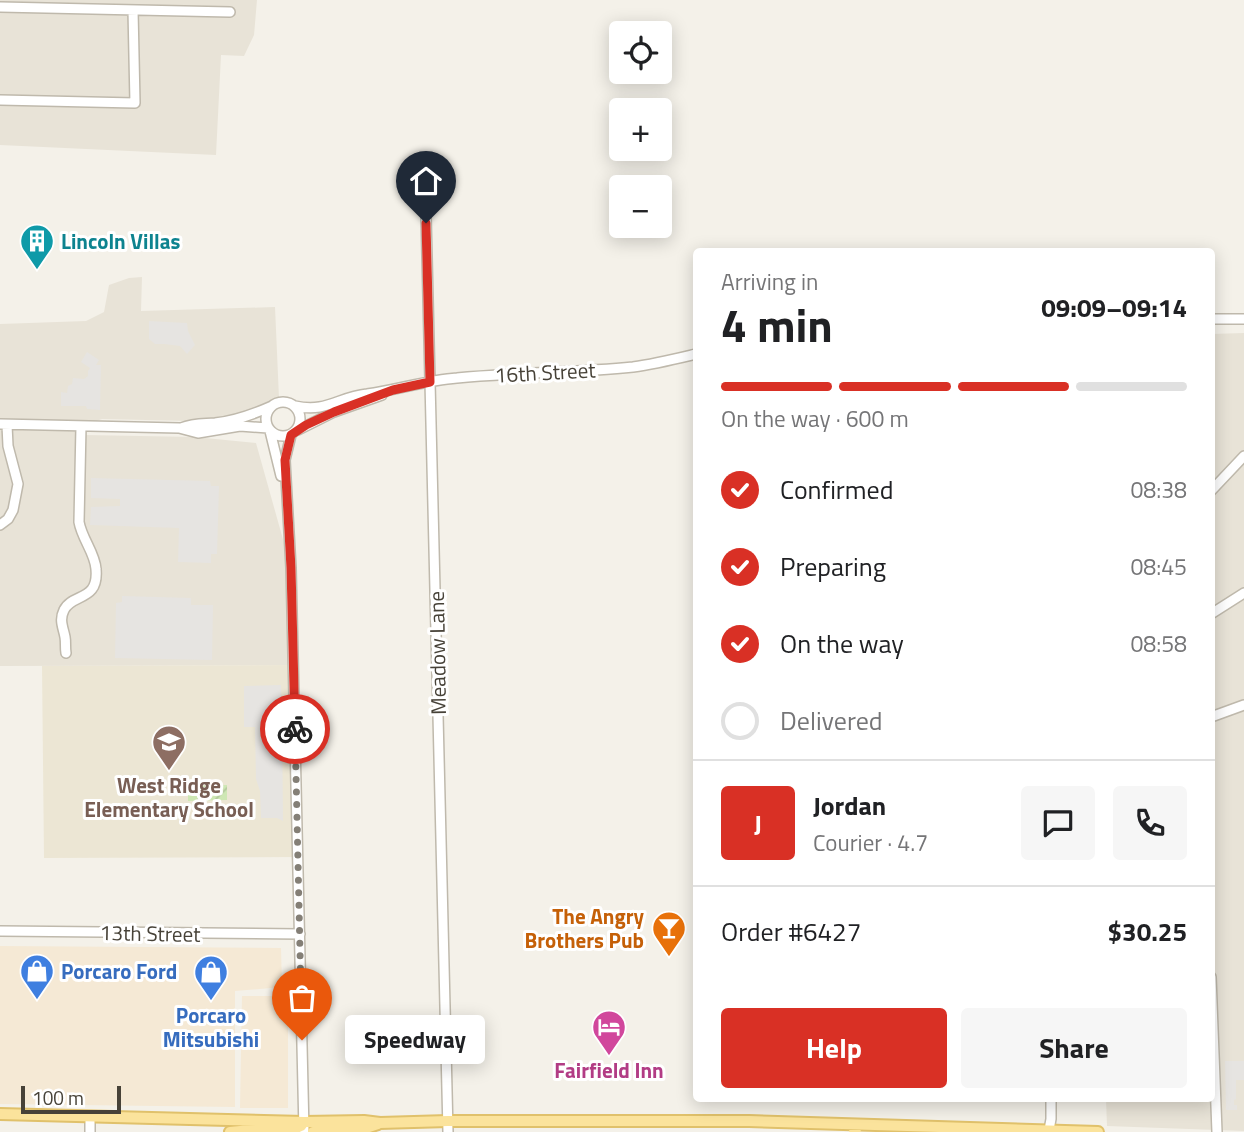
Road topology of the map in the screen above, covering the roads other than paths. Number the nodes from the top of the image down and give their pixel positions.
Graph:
1 (0, 7) edge
2 (133, 10) junction
3 (230, 12) dead end
4 (0, 100) edge
5 (425, 173) dead end
6 (1215, 319) edge
7 (1244, 319) edge
8 (693, 355) edge
9 (430, 382) junction
10 (393, 390) junction
11 (272, 406) junction
12 (295, 406) junction
13 (4, 425) edge
14 (81, 426) junction
15 (179, 428) junction
16 (269, 429) junction
17 (293, 433) junction
18 (1244, 456) edge
19 (1215, 487) edge
20 (287, 498) junction
21 (0, 525) edge
22 (1244, 593) edge
23 (1215, 611) edge
24 (66, 653) dead end
25 (1244, 705) edge
26 (1215, 716) edge
27 (0, 931) edge
28 (300, 934) junction
29 (1215, 1080) edge
30 (1051, 1102) edge
31 (0, 1114) edge
32 (90, 1117) junction
33 (380, 1123) junction
34 (304, 1127) edge
35 (448, 1127) edge
36 (909, 1129) edge
37 (1014, 1129) junction
38 (1048, 1131) edge
39 (90, 1132) edge
40 (230, 1132) edge
41 (313, 1132) edge
42 (896, 1132) edge
43 (1002, 1132) edge
44 (1098, 1132) edge
45 (1217, 1132) edge

1 - 2 street
2 - 3 street
2 - 4 street
5 - 9 street, Meadow Lane
6 - 7 street
8 - 9 street, 16th Street
9 - 10 street, 16th Street
9 - 35 street, Meadow Lane
10 - 12 street, 16th Street
10 - 17 street, 16th Street
11 - 12 street, 16th Street
11 - 15 street, 16th Street
11 - 16 street
12 - 17 street
13 - 14 street, 16th Street
13 - 21 street
14 - 15 street, 16th Street
14 - 24 street
15 - 16 street, 16th Street
16 - 17 street, 16th Street
16 - 20 street
17 - 20 street
18 - 19 street
20 - 28 street
22 - 23 street
25 - 26 street
27 - 28 street, 13th Street
28 - 34 street
29 - 45 street
30 - 38 street
31 - 32 main road
32 - 34 main road
32 - 39 street
33 - 34 main road
33 - 35 main road
33 - 41 main road
34 - 40 main road
35 - 36 main road
36 - 37 main road
36 - 42 main road
37 - 38 main road
37 - 43 main road
38 - 44 main road

